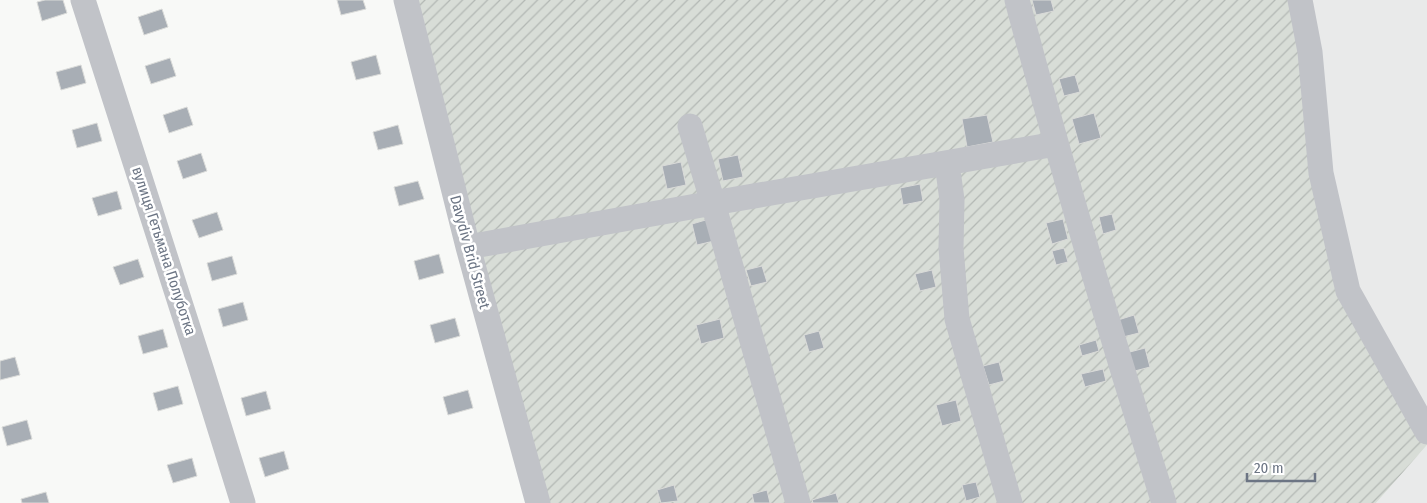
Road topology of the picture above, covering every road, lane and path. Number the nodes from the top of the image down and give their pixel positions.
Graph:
1 (83, 0) edge
2 (406, 0) edge
3 (1017, 0) edge
4 (1300, 0) edge
5 (690, 126) dead end
6 (1056, 144) junction
7 (947, 163) junction
8 (713, 203) junction
9 (468, 248) junction
10 (1427, 432) edge
11 (243, 503) edge
12 (538, 503) edge
13 (798, 503) edge
14 (1010, 503) edge
15 (1164, 503) edge

1 - 11 street, вулиця Гетьмана Полуботка
2 - 9 street, Davydiv Brid Street
3 - 6 street
4 - 10 street
5 - 8 street
6 - 7 street
6 - 15 street
7 - 8 street
7 - 14 street
8 - 9 street
8 - 13 street
9 - 12 street, Davydiv Brid Street

